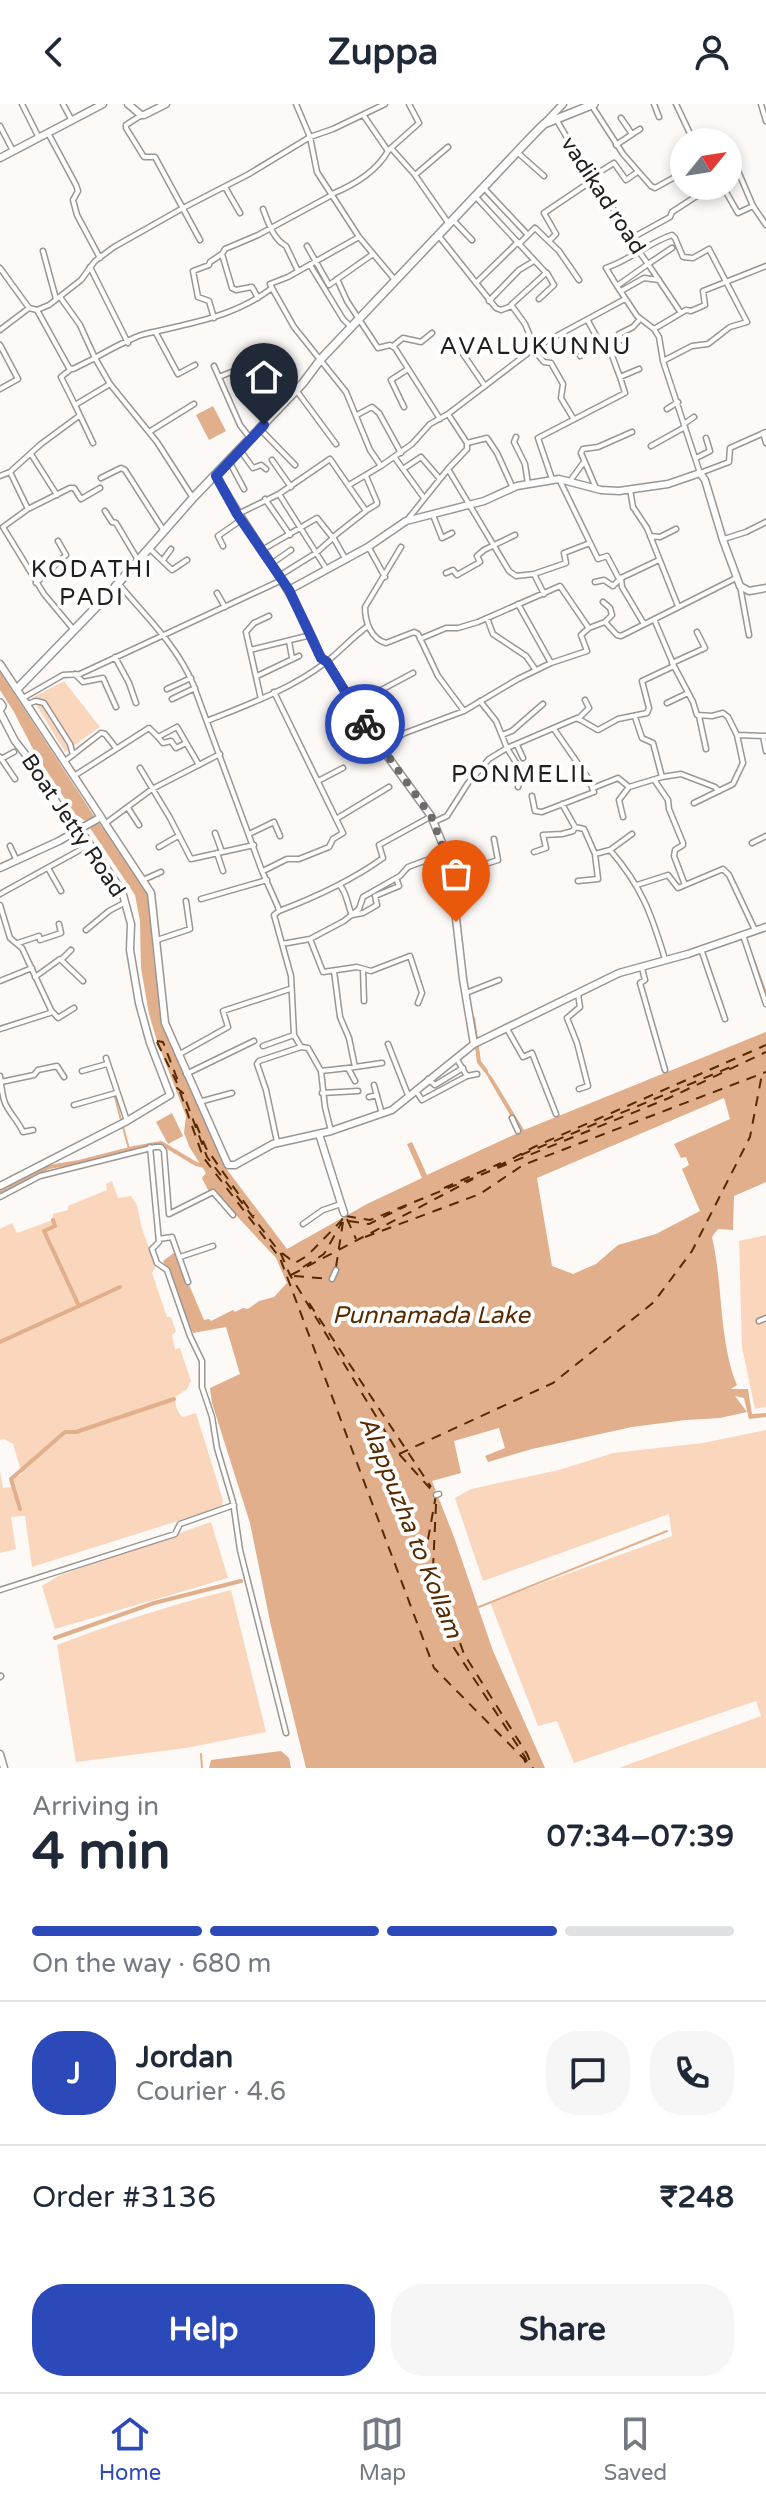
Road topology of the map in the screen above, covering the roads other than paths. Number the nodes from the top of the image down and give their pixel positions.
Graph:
1 (22, 104) edge
2 (63, 104) edge
3 (103, 104) edge
4 (128, 104) edge
5 (166, 104) edge
6 (296, 104) edge
7 (385, 104) edge
8 (409, 104) edge
9 (563, 104) edge
10 (654, 104) edge
11 (676, 104) edge
12 (761, 104) edge
13 (593, 105) edge
14 (375, 106) edge
15 (141, 115) junction
16 (363, 115) junction
17 (659, 117) dead end
18 (621, 118) dead end
19 (556, 119) junction
20 (72, 121) junction
21 (766, 121) edge
22 (544, 124) junction
23 (0, 126) edge
24 (687, 128) edge
25 (640, 129) dead end
26 (48, 133) junction
27 (632, 134) junction
28 (310, 137) junction
29 (39, 138) junction
30 (616, 145) junction
31 (448, 147) dead end
32 (389, 150) junction
33 (13, 151) junction
34 (517, 152) junction
35 (623, 154) junction
36 (0, 158) edge
37 (614, 163) junction
38 (637, 173) junction
39 (415, 175) junction
40 (544, 176) dead end
41 (594, 177) junction
42 (670, 180) edge
43 (742, 180) edge
44 (225, 187) junction
45 (483, 187) junction
46 (332, 194) junction
47 (475, 196) junction
48 (691, 200) edge
49 (730, 200) edge
50 (753, 206) junction
51 (183, 208) junction
52 (263, 209) dead end
53 (240, 213) dead end
54 (451, 222) junction
55 (766, 225) edge
56 (271, 228) junction
57 (438, 235) junction
58 (528, 235) junction
59 (359, 237) junction
60 (630, 239) junction
61 (200, 240) dead end
62 (472, 240) dead end
63 (549, 241) junction
64 (519, 243) junction
65 (307, 246) dead end
66 (672, 248) dead end
67 (43, 251) dead end
68 (639, 251) junction
69 (222, 254) junction
70 (373, 254) junction
71 (100, 258) junction
72 (534, 261) junction
73 (316, 262) junction
74 (648, 264) junction
75 (310, 265) junction
76 (766, 266) edge
77 (90, 267) junction
78 (0, 268) edge
79 (298, 271) junction
80 (546, 273) junction
81 (337, 279) junction
82 (579, 280) dead end
83 (659, 280) junction
84 (726, 281) junction
85 (396, 282) junction
86 (476, 283) junction
87 (617, 286) junction
88 (272, 288) junction
89 (620, 292) junction
90 (58, 298) junction
91 (259, 298) junction
92 (539, 299) dead end
93 (625, 299) junction
94 (489, 301) junction
95 (511, 305) junction
96 (29, 308) junction
97 (37, 310) junction
98 (681, 313) junction
99 (214, 318) junction
100 (359, 319) junction
101 (640, 319) junction
102 (588, 321) junction
103 (352, 328) junction
104 (654, 329) junction
105 (0, 330) edge
106 (156, 333) junction
107 (432, 333) dead end
108 (622, 340) dead end
109 (128, 343) junction
110 (600, 344) junction
111 (0, 345) edge
112 (393, 346) junction
113 (536, 347) junction
114 (461, 351) dead end
115 (580, 356) dead end
116 (95, 358) junction
117 (253, 358) dead end
118 (321, 359) junction
119 (663, 361) junction
120 (195, 365) dead end
121 (214, 366) dead end
122 (71, 369) junction
123 (408, 369) junction
124 (639, 369) dead end
125 (219, 377) junction
126 (620, 377) junction
127 (110, 384) junction
128 (485, 386) junction
129 (0, 389) edge
130 (296, 390) junction
131 (678, 402) junction
132 (194, 404) dead end
133 (75, 405) junction
134 (404, 407) dead end
135 (667, 409) dead end
136 (448, 414) junction
137 (357, 415) junction
138 (79, 416) junction
139 (694, 417) dead end
140 (573, 418) junction
141 (440, 419) junction
142 (684, 425) junction
143 (260, 429) junction
144 (149, 432) junction
145 (632, 432) dead end
146 (764, 433) edge
147 (516, 437) dead end
148 (250, 438) junction
149 (706, 438) dead end
150 (93, 443) dead end
151 (467, 443) junction
152 (766, 443) edge
153 (336, 444) dead end
154 (651, 446) dead end
155 (240, 450) junction
156 (401, 453) junction
157 (31, 454) junction
158 (395, 458) junction
159 (696, 458) junction
160 (272, 460) dead end
161 (229, 461) junction
162 (584, 462) junction
163 (295, 465) dead end
164 (381, 466) junction
165 (266, 469) dead end
166 (403, 469) junction
167 (448, 469) junction
168 (10, 472) junction
169 (700, 473) junction
170 (0, 476) edge
171 (216, 476) junction
172 (366, 476) junction
173 (101, 478) dead end
174 (440, 479) junction
175 (556, 479) junction
176 (570, 481) junction
177 (528, 484) junction
178 (349, 485) junction
179 (291, 487) junction
180 (100, 488) dead end
181 (513, 488) junction
182 (596, 488) junction
183 (244, 489) dead end
184 (630, 489) junction
185 (279, 494) junction
186 (57, 495) junction
187 (193, 498) junction
188 (424, 498) junction
189 (265, 499) junction
190 (469, 505) junction
191 (28, 509) junction
192 (105, 511) dead end
193 (366, 511) junction
194 (433, 515) junction
195 (239, 517) junction
196 (406, 521) junction
197 (766, 522) edge
198 (2, 528) edge
199 (300, 528) junction
200 (676, 529) dead end
201 (164, 531) junction
202 (452, 533) dead end
203 (290, 535) junction
204 (515, 535) dead end
205 (650, 536) junction
206 (333, 538) junction
207 (723, 540) junction
208 (58, 541) dead end
209 (590, 543) junction
210 (493, 545) junction
211 (223, 546) dead end
212 (148, 547) junction
213 (368, 547) junction
214 (401, 547) dead end
215 (171, 549) dead end
216 (262, 550) junction
217 (291, 550) dead end
218 (316, 553) junction
219 (138, 560) junction
220 (163, 560) junction
221 (187, 560) dead end
222 (346, 560) junction
223 (659, 560) junction
224 (271, 564) junction
225 (327, 570) junction
226 (446, 573) dead end
227 (534, 574) junction
228 (385, 577) junction
229 (280, 578) junction
230 (621, 578) junction
231 (736, 578) junction
232 (595, 582) dead end
233 (36, 583) junction
234 (118, 583) junction
235 (740, 586) junction
236 (766, 588) edge
237 (289, 590) junction
238 (217, 593) dead end
239 (544, 594) junction
240 (603, 602) dead end
241 (518, 604) junction
242 (678, 606) junction
243 (225, 607) junction
244 (269, 616) dead end
245 (487, 618) junction
246 (654, 619) junction
247 (605, 622) junction
248 (644, 624) junction
249 (368, 626) junction
250 (589, 628) junction
251 (75, 630) junction
252 (697, 632) dead end
253 (164, 635) junction
254 (311, 635) junction
255 (749, 635) dead end
256 (420, 639) junction
257 (289, 641) junction
258 (250, 650) junction
259 (299, 656) dead end
260 (115, 657) junction
261 (292, 658) junction
262 (327, 662) junction
263 (551, 663) junction
264 (0, 664) edge
265 (673, 664) junction
266 (537, 670) junction
267 (413, 673) dead end
268 (75, 674) junction
269 (257, 676) junction
270 (191, 678) junction
271 (195, 688) junction
272 (17, 689) junction
273 (167, 689) dead end
274 (274, 692) junction
275 (688, 693) junction
276 (172, 699) dead end
277 (261, 699) junction
278 (585, 700) dead end
279 (25, 701) junction
280 (480, 701) junction
281 (136, 703) dead end
282 (667, 703) dead end
283 (543, 704) dead end
284 (353, 705) junction
285 (0, 706) edge
286 (116, 707) dead end
287 (464, 711) junction
288 (699, 716) junction
289 (635, 717) junction
290 (578, 719) junction
291 (207, 721) junction
292 (554, 729) junction
293 (502, 735) junction
294 (737, 735) junction
295 (764, 736) edge
296 (158, 737) junction
297 (186, 743) junction
298 (517, 745) junction
299 (380, 746) junction
300 (116, 748) junction
301 (507, 748) junction
302 (706, 749) dead end
303 (766, 751) edge
304 (14, 752) dead end
305 (220, 754) junction
306 (73, 755) junction
307 (1, 758) edge
308 (523, 758) dead end
309 (65, 761) junction
310 (199, 765) junction
311 (140, 768) dead end
312 (343, 768) dead end
313 (530, 768) dead end
314 (523, 774) junction
315 (74, 776) junction
316 (662, 777) junction
317 (15, 779) dead end
318 (655, 780) junction
319 (318, 781) junction
320 (389, 787) dead end
321 (518, 787) dead end
322 (629, 787) junction
323 (593, 788) junction
324 (152, 789) junction
325 (719, 792) junction
326 (532, 796) dead end
327 (694, 803) dead end
328 (562, 804) junction
329 (128, 808) junction
330 (623, 817) dead end
331 (336, 819) junction
332 (433, 819) junction
333 (103, 820) junction
334 (139, 825) dead end
335 (575, 827) junction
336 (78, 831) junction
337 (215, 833) dead end
338 (249, 834) junction
339 (632, 834) dead end
340 (178, 836) junction
341 (280, 836) dead end
342 (766, 836) edge
343 (494, 839) dead end
344 (752, 843) dead end
345 (90, 845) junction
346 (254, 845) junction
347 (10, 846) dead end
348 (159, 847) dead end
349 (610, 850) junction
350 (534, 852) dead end
351 (220, 853) junction
352 (595, 854) junction
353 (447, 858) junction
354 (17, 861) junction
355 (0, 868) edge
356 (48, 868) junction
357 (223, 871) dead end
358 (262, 871) junction
359 (161, 872) dead end
360 (451, 875) junction
361 (396, 878) junction
362 (143, 880) junction
363 (267, 880) junction
364 (578, 881) dead end
365 (340, 885) junction
366 (637, 885) junction
367 (685, 885) junction
368 (61, 891) dead end
369 (0, 894) edge
370 (201, 899) dead end
371 (186, 901) dead end
372 (126, 902) junction
373 (0, 905) edge
374 (279, 911) junction
375 (352, 915) junction
376 (59, 924) dead end
377 (766, 927) edge
378 (86, 930) dead end
379 (755, 930) junction
380 (743, 935) junction
381 (310, 939) junction
382 (155, 941) junction
383 (18, 943) junction
384 (282, 944) junction
385 (701, 949) junction
386 (71, 950) dead end
387 (665, 959) junction
388 (61, 960) junction
389 (642, 965) junction
390 (32, 968) junction
391 (363, 969) junction
392 (334, 971) junction
393 (35, 977) junction
394 (499, 980) dead end
395 (0, 981) edge
396 (83, 981) dead end
397 (290, 989) junction
398 (466, 993) junction
399 (578, 994) junction
400 (364, 1001) dead end
401 (418, 1003) dead end
402 (766, 1004) edge
403 (74, 1008) dead end
404 (51, 1010) junction
405 (725, 1019) dead end
406 (506, 1027) junction
407 (0, 1029) edge
408 (294, 1035) junction
409 (254, 1041) dead end
410 (476, 1043) junction
411 (388, 1044) dead end
412 (263, 1046) dead end
413 (301, 1047) junction
414 (178, 1055) junction
415 (456, 1058) junction
416 (382, 1063) dead end
417 (355, 1067) junction
418 (348, 1068) junction
419 (463, 1068) junction
420 (665, 1070) dead end
421 (82, 1071) dead end
422 (321, 1071) junction
423 (186, 1074) junction
424 (477, 1074) dead end
425 (467, 1076) junction
426 (64, 1077) dead end
427 (0, 1079) edge
428 (428, 1079) junction
429 (355, 1081) dead end
430 (374, 1085) dead end
431 (579, 1089) dead end
432 (358, 1091) dead end
433 (416, 1091) junction
434 (116, 1093) junction
435 (232, 1093) dead end
436 (322, 1093) junction
437 (377, 1095) junction
438 (369, 1097) dead end
439 (409, 1097) junction
440 (199, 1102) junction
441 (74, 1105) dead end
442 (382, 1114) junction
443 (556, 1114) dead end
444 (512, 1118) dead end
445 (127, 1121) junction
446 (33, 1130) dead end
447 (331, 1131) junction
448 (518, 1131) dead end
449 (319, 1134) junction
450 (277, 1142) junction
451 (150, 1147) junction
452 (0, 1186) edge
453 (0, 1197) edge
454 (341, 1204) junction
455 (344, 1213) dead end
456 (233, 1215) dead end
457 (303, 1224) dead end
458 (159, 1239) junction
459 (213, 1246) dead end
460 (180, 1257) junction
461 (336, 1270) dead end
462 (188, 1282) dead end
463 (338, 1282) dead end
464 (766, 1318) edge
465 (759, 1321) dead end
466 (234, 1505) junction
467 (0, 1590) edge
468 (286, 1733) dead end
469 (0, 1754) edge
470 (4, 1768) edge

1 - 29 street
2 - 20 street
3 - 20 main road
4 - 15 main road
5 - 15 main road
6 - 28 street
7 - 14 street
8 - 32 street
9 - 22 main road
10 - 17 street
11 - 24 street
12 - 21 street
13 - 19 main road
13 - 30 street
14 - 16 street
15 - 51 street
16 - 28 street
16 - 32 street
18 - 27 street
19 - 22 main road
19 - 41 street, vadikad road
20 - 26 main road
22 - 34 main road
23 - 33 street
25 - 27 street
26 - 29 main road
26 - 71 street
27 - 30 street
28 - 44 street
28 - 46 street
29 - 33 main road
30 - 35 street
31 - 39 street
32 - 39 street
32 - 46 street
33 - 36 main road
34 - 40 street
34 - 45 main road
35 - 37 street
35 - 38 street
37 - 38 street
37 - 41 street
38 - 42 street
39 - 54 street
41 - 60 street, vadikad road
41 - 63 street
43 - 50 street
44 - 51 street
44 - 53 street
45 - 47 main road
45 - 58 street
46 - 56 street
46 - 59 street
47 - 54 main road
47 - 64 street
48 - 60 street
49 - 50 street
50 - 55 street
51 - 61 street
51 - 71 street
52 - 56 street
54 - 57 main road
54 - 62 street
56 - 69 street
56 - 79 street
57 - 85 main road
57 - 86 street
58 - 63 street
58 - 64 street
59 - 70 street
59 - 73 street
60 - 68 street, vadikad road
63 - 82 street
64 - 72 street
64 - 86 street
65 - 73 street
66 - 74 street
67 - 90 street
68 - 74 street, vadikad road
68 - 84 street
68 - 87 street
69 - 91 street
69 - 99 street
70 - 81 street
70 - 85 street
71 - 77 street
72 - 80 street
72 - 94 street
73 - 75 street
73 - 81 street
74 - 83 street
74 - 87 street, vadikad road
75 - 79 street
75 - 103 street
76 - 84 street
77 - 90 street
77 - 109 street
78 - 96 street
79 - 88 street
80 - 92 street
80 - 95 street
81 - 100 street
83 - 89 street
83 - 98 street
84 - 98 street
84 - 119 street
85 - 100 main road
86 - 94 street
87 - 89 street, vadikad road
88 - 91 street
88 - 118 street
89 - 93 street, vadikad road
90 - 97 street
90 - 116 street
91 - 99 street
93 - 101 street, vadikad road
93 - 102 street
94 - 95 street
95 - 113 street
96 - 97 street
96 - 105 street
97 - 122 street
98 - 104 street
99 - 106 street
100 - 103 main road
100 - 112 street
101 - 104 street, vadikad road
101 - 108 street
102 - 110 street
102 - 113 street
103 - 118 main road
104 - 119 street
106 - 109 street
106 - 120 street
107 - 112 street
109 - 116 street
110 - 115 street
110 - 126 street
111 - 129 street
112 - 123 street
113 - 128 street
113 - 140 street
114 - 128 street
116 - 122 street
116 - 127 street
117 - 125 street
118 - 130 main road
118 - 137 street
119 - 131 street
121 - 125 street
122 - 133 street
123 - 134 street
123 - 141 street
124 - 126 street
125 - 148 street
126 - 140 street
127 - 133 street
127 - 144 street
128 - 136 street
130 - 143 main road
130 - 153 street
131 - 135 street
131 - 142 street
132 - 144 street
133 - 138 street
136 - 141 street
136 - 151 street
137 - 156 street
137 - 164 street
138 - 150 street
138 - 157 street
139 - 142 street
140 - 175 street
141 - 156 street
142 - 154 street
142 - 159 street
143 - 148 main road
143 - 163 street
144 - 187 street
145 - 162 street
146 - 152 street
146 - 169 street
147 - 177 street
148 - 155 main road
149 - 159 street
151 - 167 street
151 - 181 street
155 - 161 main road
155 - 165 street
156 - 158 street
157 - 168 street
157 - 186 street
158 - 164 street
158 - 166 street
159 - 169 street
160 - 179 street
161 - 171 main road
161 - 183 street
162 - 176 street
162 - 182 street
164 - 172 street
166 - 174 street
166 - 188 street
167 - 174 street
167 - 190 street
168 - 170 street
168 - 191 street
169 - 184 main road
169 - 207 main road
171 - 187 main road
171 - 195 main road
172 - 178 street
172 - 193 street
173 - 201 street
174 - 188 street
175 - 176 main road
175 - 177 main road
175 - 209 street
176 - 182 main road
177 - 181 main road
178 - 179 street
178 - 193 street
179 - 185 street
180 - 186 street
181 - 190 main road
182 - 184 main road
184 - 205 street
185 - 189 street
185 - 199 street
186 - 191 street
187 - 201 main road
188 - 196 street
189 - 195 street
189 - 203 street
190 - 194 main road
190 - 210 street
191 - 198 street
192 - 219 street
193 - 206 street
194 - 196 main road
194 - 202 street
195 - 211 street
195 - 216 main road
196 - 213 main road
197 - 207 street
198 - 233 street
199 - 203 street
199 - 206 street
199 - 218 street
200 - 205 street
201 - 212 main road
203 - 216 street
204 - 210 street
205 - 223 street
206 - 218 street
206 - 222 street
207 - 231 main road
208 - 233 street
209 - 227 street
209 - 230 street
210 - 226 street
210 - 227 street
212 - 219 main road
212 - 220 street
213 - 222 main road
213 - 228 street
214 - 228 street
215 - 220 street
216 - 224 main road
217 - 224 street
218 - 225 street
218 - 229 street
219 - 234 main road
220 - 221 street
222 - 225 main road
223 - 230 street
223 - 242 street
224 - 229 main road
225 - 237 main road
227 - 239 street
228 - 249 street
229 - 237 main road
229 - 243 street
230 - 232 street
230 - 248 street
231 - 235 main road
231 - 242 street
233 - 251 street
234 - 251 main road
234 - 253 street
235 - 236 main road
235 - 255 street
237 - 254 main road
238 - 243 street
239 - 241 street
239 - 250 street
240 - 247 street
241 - 245 street
241 - 263 street
242 - 246 street
243 - 253 street
244 - 258 street
245 - 256 street
245 - 266 street
246 - 248 street
246 - 265 street
247 - 248 street
247 - 250 street
249 - 256 street
249 - 262 street
250 - 263 street
251 - 272 main road
252 - 265 street
253 - 260 street
253 - 270 street
254 - 257 street
254 - 262 main road
256 - 287 street
257 - 258 street
257 - 261 street
258 - 269 street
259 - 261 street
260 - 268 street
260 - 281 street
261 - 269 street
262 - 274 street
262 - 284 main road
263 - 266 street
264 - 272 main road
265 - 275 street
265 - 289 street
266 - 280 street
267 - 284 street
268 - 279 street
268 - 286 street
269 - 277 street
270 - 271 street
270 - 273 street
271 - 276 street
271 - 291 street
272 - 279 main road
274 - 277 street
274 - 319 street
275 - 282 street
275 - 288 street
277 - 291 street
278 - 290 street
279 - 306 street
279 - 309 main road
280 - 287 street
280 - 293 street
283 - 293 street
284 - 299 main road
285 - 336 main road, Boat Jetty Road
287 - 299 street
288 - 294 street
288 - 302 street
289 - 290 street
289 - 316 street
290 - 292 street
291 - 305 street
292 - 298 street
292 - 323 street
293 - 301 street
294 - 295 street
294 - 325 street
295 - 303 street
296 - 297 street
296 - 297 street
296 - 300 street
297 - 310 street
298 - 301 street
298 - 308 street
299 - 332 main road
300 - 306 street
300 - 315 street
301 - 314 street
301 - 332 street
304 - 307 street
305 - 310 street
305 - 338 street
306 - 309 street
307 - 317 street
309 - 315 main road
310 - 324 street
311 - 324 street
312 - 319 street
313 - 314 street
314 - 321 street
315 - 333 main road
316 - 318 street
316 - 325 street
318 - 322 street
318 - 367 street
319 - 331 street
320 - 331 street
322 - 323 street
322 - 330 street
323 - 328 street
324 - 329 street
324 - 340 street
325 - 327 street
326 - 328 street
328 - 335 street
329 - 333 street
329 - 334 street
331 - 358 street
332 - 353 main road
332 - 365 street
333 - 336 main road
333 - 362 main road
335 - 350 street
335 - 352 street
336 - 345 main road, Boat Jetty Road
336 - 354 main road
337 - 351 street
338 - 341 street
338 - 346 street
339 - 349 street
340 - 348 street
340 - 351 street
342 - 344 street
343 - 360 street
345 - 356 street
345 - 372 main road, Boat Jetty Road
346 - 351 street
346 - 358 street
347 - 354 street
349 - 352 street
349 - 366 street
351 - 357 street
352 - 364 street
353 - 360 main road
353 - 361 street
354 - 355 main road
356 - 368 street
356 - 369 street
358 - 363 street
359 - 362 street
360 - 398 main road
361 - 375 street
361 - 375 street
362 - 382 main road
363 - 370 street
363 - 374 street
365 - 374 street
365 - 375 street
366 - 367 street
366 - 387 street
367 - 379 street
371 - 382 street
372 - 378 street
372 - 445 main road, Boat Jetty Road
373 - 383 street
374 - 384 street
375 - 381 street
376 - 383 street
377 - 379 main road
379 - 380 main road
380 - 385 main road
380 - 402 street
381 - 384 street
381 - 392 street
382 - 414 main road
383 - 390 street
384 - 397 street
385 - 387 main road
385 - 405 street
386 - 388 street
387 - 389 main road
388 - 393 street
388 - 396 street
389 - 399 main road
389 - 420 street
390 - 393 street
390 - 395 street
391 - 392 street
391 - 400 street
391 - 401 street
392 - 417 street
393 - 404 street
394 - 398 street
397 - 408 street
397 - 414 street
398 - 410 main road
399 - 406 main road
399 - 431 street
403 - 404 street
404 - 407 street
406 - 410 main road
406 - 443 street
408 - 412 street
408 - 413 street
409 - 423 street
410 - 415 main road
411 - 439 street
413 - 422 street
413 - 450 street
414 - 423 main road
415 - 419 street
415 - 428 main road
416 - 417 street
417 - 418 street
418 - 422 street
418 - 429 street
419 - 425 street
419 - 428 street
421 - 434 street
422 - 436 street
423 - 440 main road
424 - 425 street
425 - 433 street
426 - 427 street
427 - 446 street
428 - 433 main road
430 - 437 street
432 - 436 street
433 - 439 main road
434 - 441 street
434 - 445 street
435 - 440 street
436 - 447 street
437 - 438 street
437 - 442 street
439 - 442 main road
440 - 450 main road
442 - 447 main road
444 - 448 street
445 - 452 main road
447 - 449 main road
449 - 450 main road
449 - 454 main road
451 - 453 street
451 - 456 street
451 - 458 street
454 - 455 main road
454 - 457 street
458 - 460 street
458 - 466 street
459 - 460 street
460 - 462 street
461 - 463 street
464 - 465 street
466 - 467 street
466 - 468 street
469 - 470 main road

